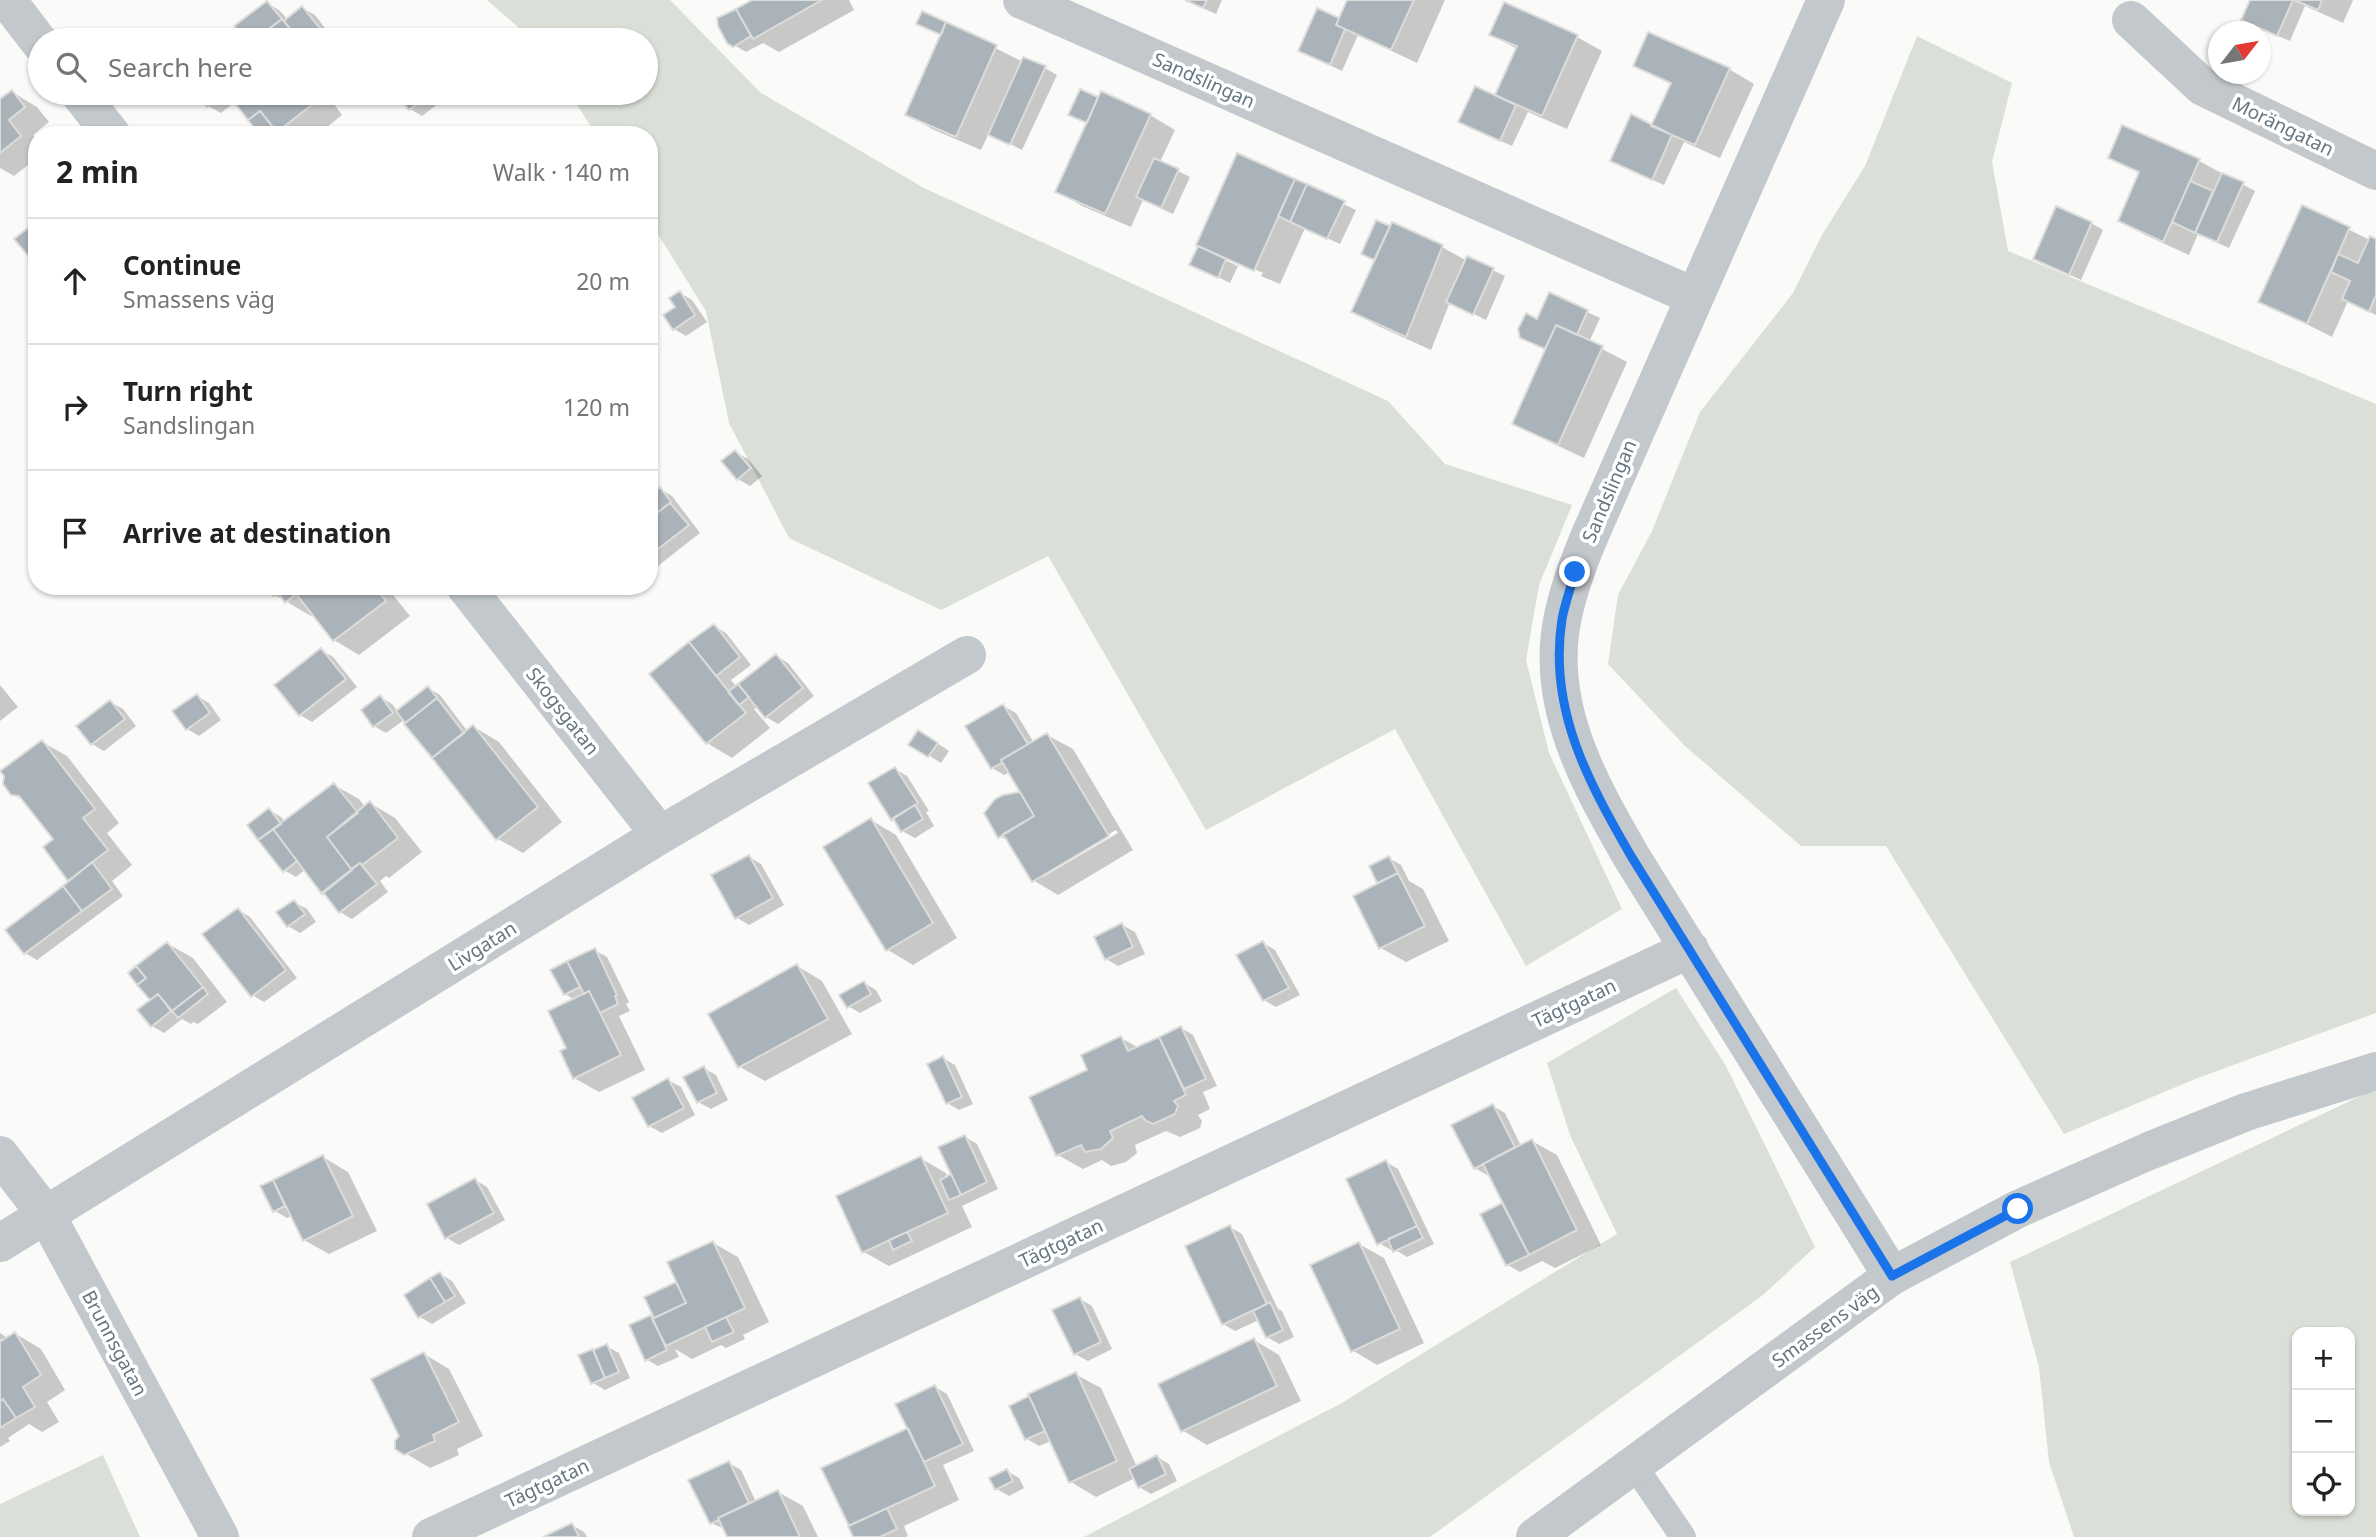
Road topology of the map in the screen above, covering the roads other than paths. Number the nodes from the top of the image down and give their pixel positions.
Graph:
1 (7, 0) edge
2 (1022, 0) edge
3 (1826, 0) edge
4 (2131, 20) dead end
5 (28, 28) edge
6 (88, 105) edge
7 (105, 126) edge
8 (2376, 171) edge
9 (1693, 296) junction
10 (472, 595) edge
11 (967, 654) dead end
12 (660, 835) junction
13 (1690, 949) junction
14 (2376, 1071) edge
15 (0, 1155) edge
16 (47, 1216) junction
17 (0, 1243) edge
18 (1892, 1276) junction
19 (1634, 1465) junction
20 (220, 1537) edge
21 (431, 1537) edge
22 (1535, 1537) edge
23 (1683, 1537) edge

1 - 5 street
2 - 9 street, Sandslingan
3 - 9 street, Sandslingan
4 - 8 street, Morängatan
6 - 7 street
9 - 13 street, Sandslingan
10 - 12 street, Skogsgatan
11 - 12 street, Livgatan
12 - 16 street, Livgatan
13 - 18 street, Sandslingan
13 - 21 street, Tägtgatan
14 - 18 street, Smassens väg
15 - 16 street, Brunnsgatan
16 - 17 street, Livgatan
16 - 20 street, Brunnsgatan
18 - 19 street, Smassens väg
19 - 22 street, Smassens väg
19 - 23 lane

